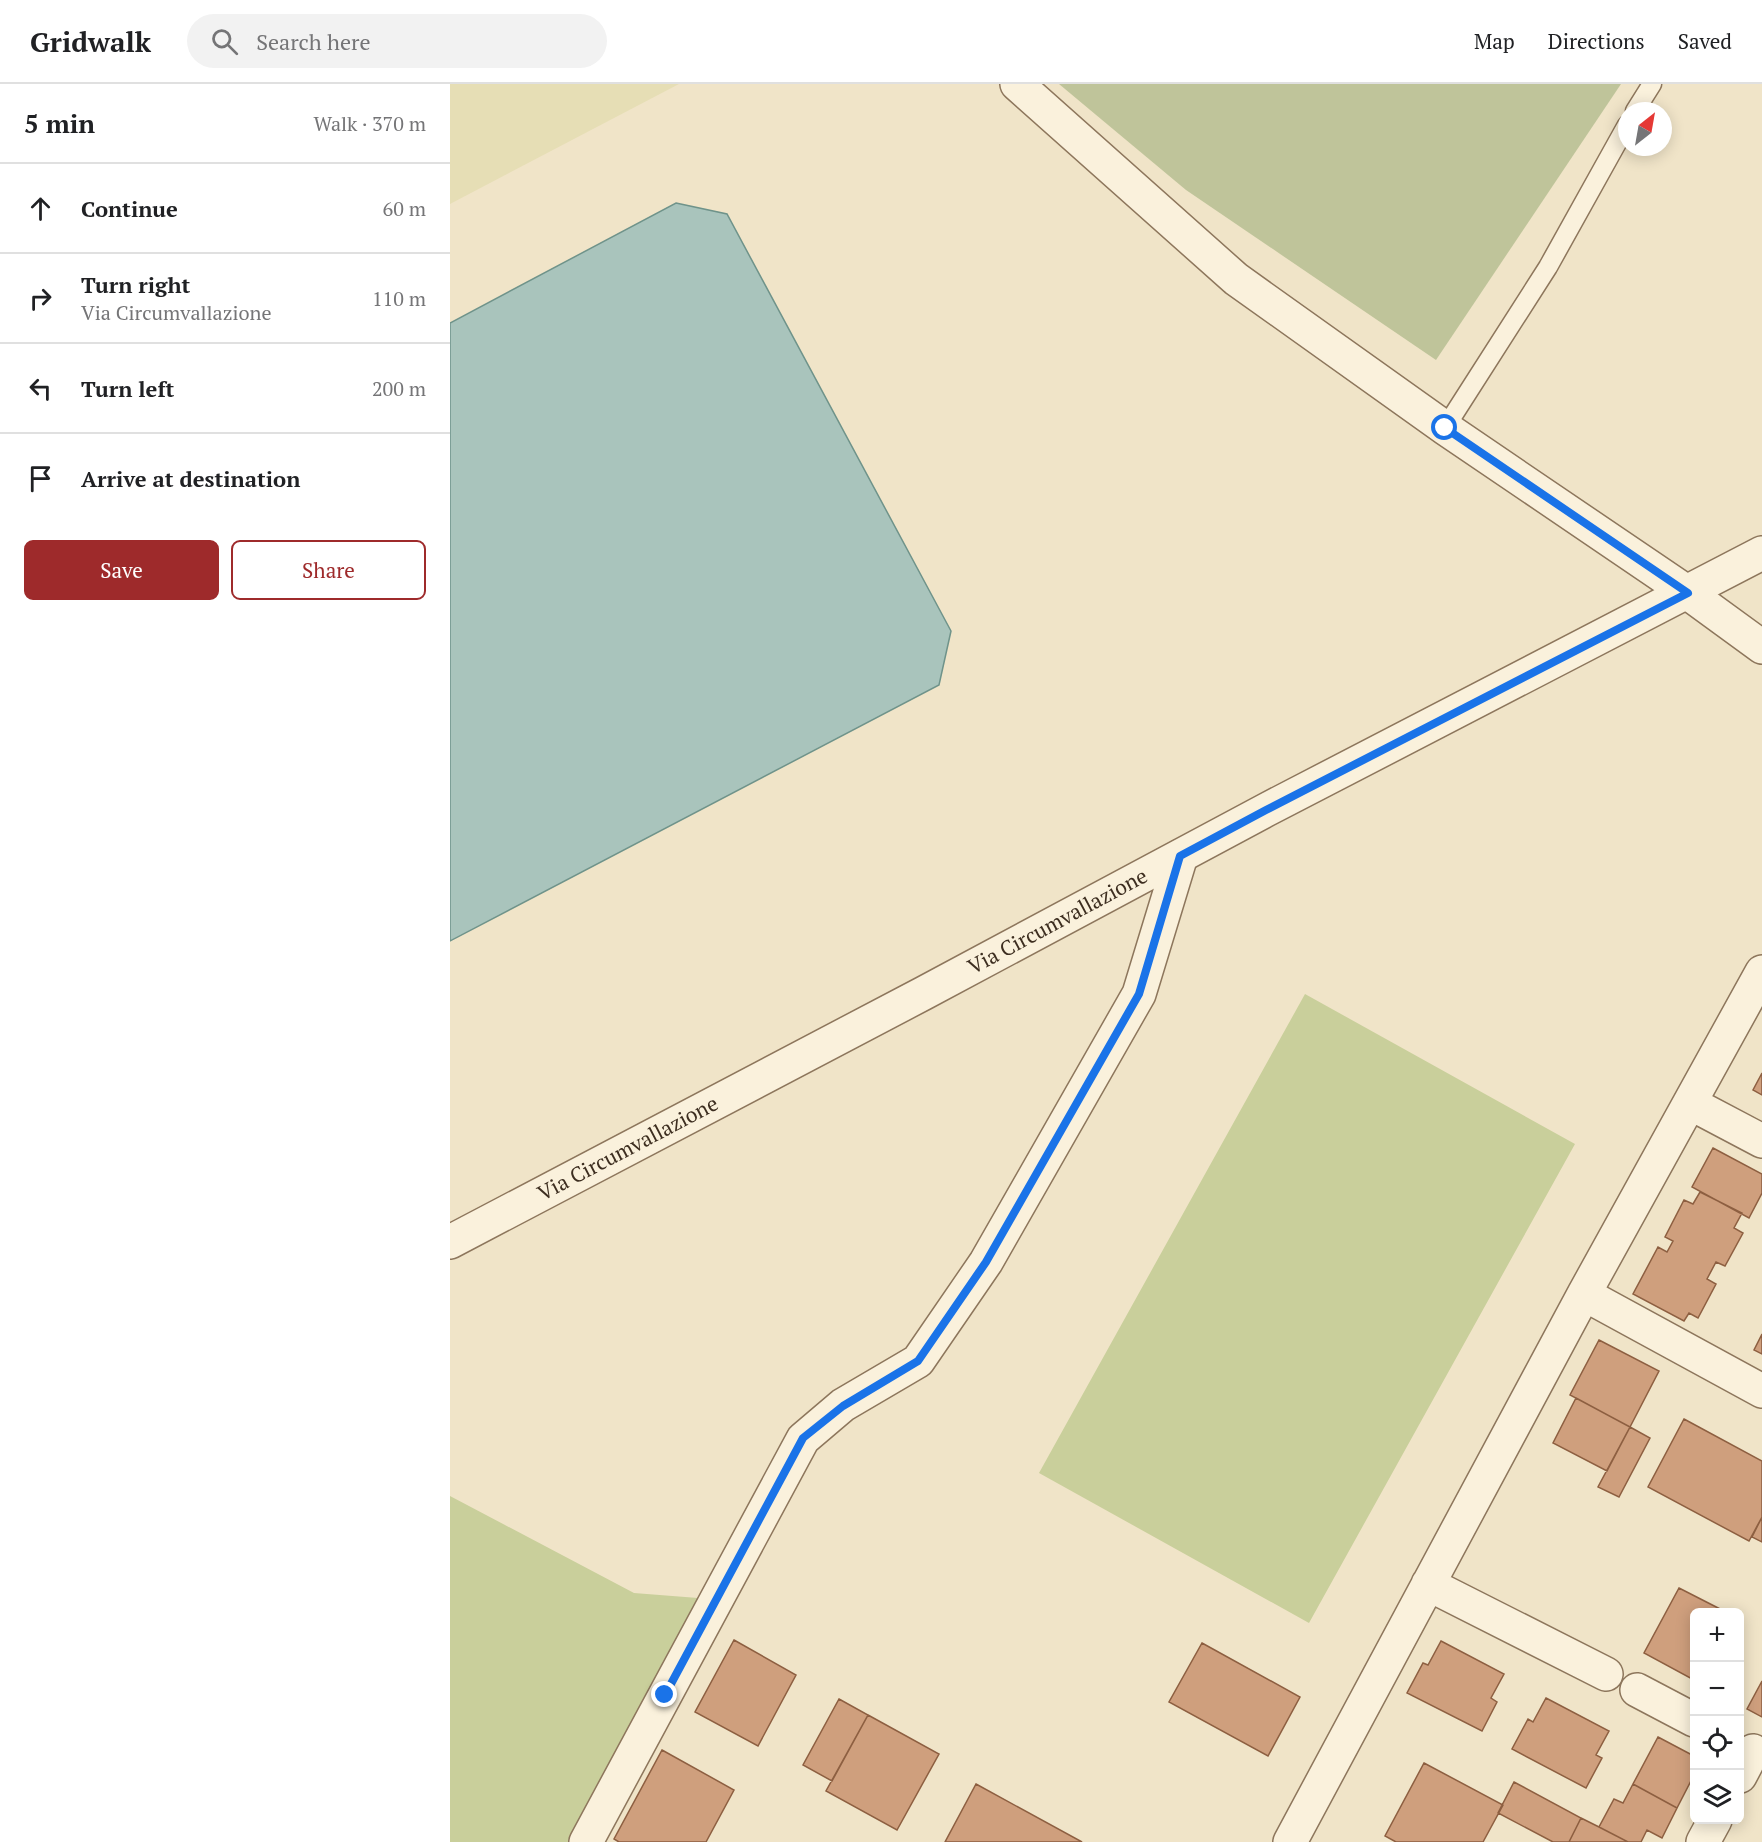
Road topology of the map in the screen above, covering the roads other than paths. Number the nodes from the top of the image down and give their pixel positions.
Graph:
1 (1017, 84) edge
2 (1652, 84) edge
3 (1641, 102) edge
4 (1618, 141) edge
5 (1445, 428) junction
6 (1762, 553) edge
7 (1688, 593) junction
8 (1762, 646) edge
9 (1180, 856) junction
10 (1762, 972) edge
11 (1690, 1104) junction
12 (1762, 1142) edge
13 (450, 1242) edge
14 (1584, 1294) junction
15 (1762, 1391) edge
16 (1428, 1584) junction
17 (1606, 1674) dead end
18 (1637, 1690) dead end
19 (1690, 1717) edge
20 (1713, 1824) edge
21 (586, 1842) edge
22 (1290, 1842) edge
23 (1703, 1842) edge

1 - 5 street
2 - 3 lane
4 - 5 lane
5 - 7 street
6 - 7 street, Via Circumvallazione
7 - 8 street
7 - 9 street, Via Circumvallazione
9 - 13 street, Via Circumvallazione
9 - 21 street
10 - 11 street
11 - 12 street
11 - 14 street
14 - 15 street
14 - 16 street
16 - 17 street
16 - 22 street
18 - 19 street
20 - 23 street

